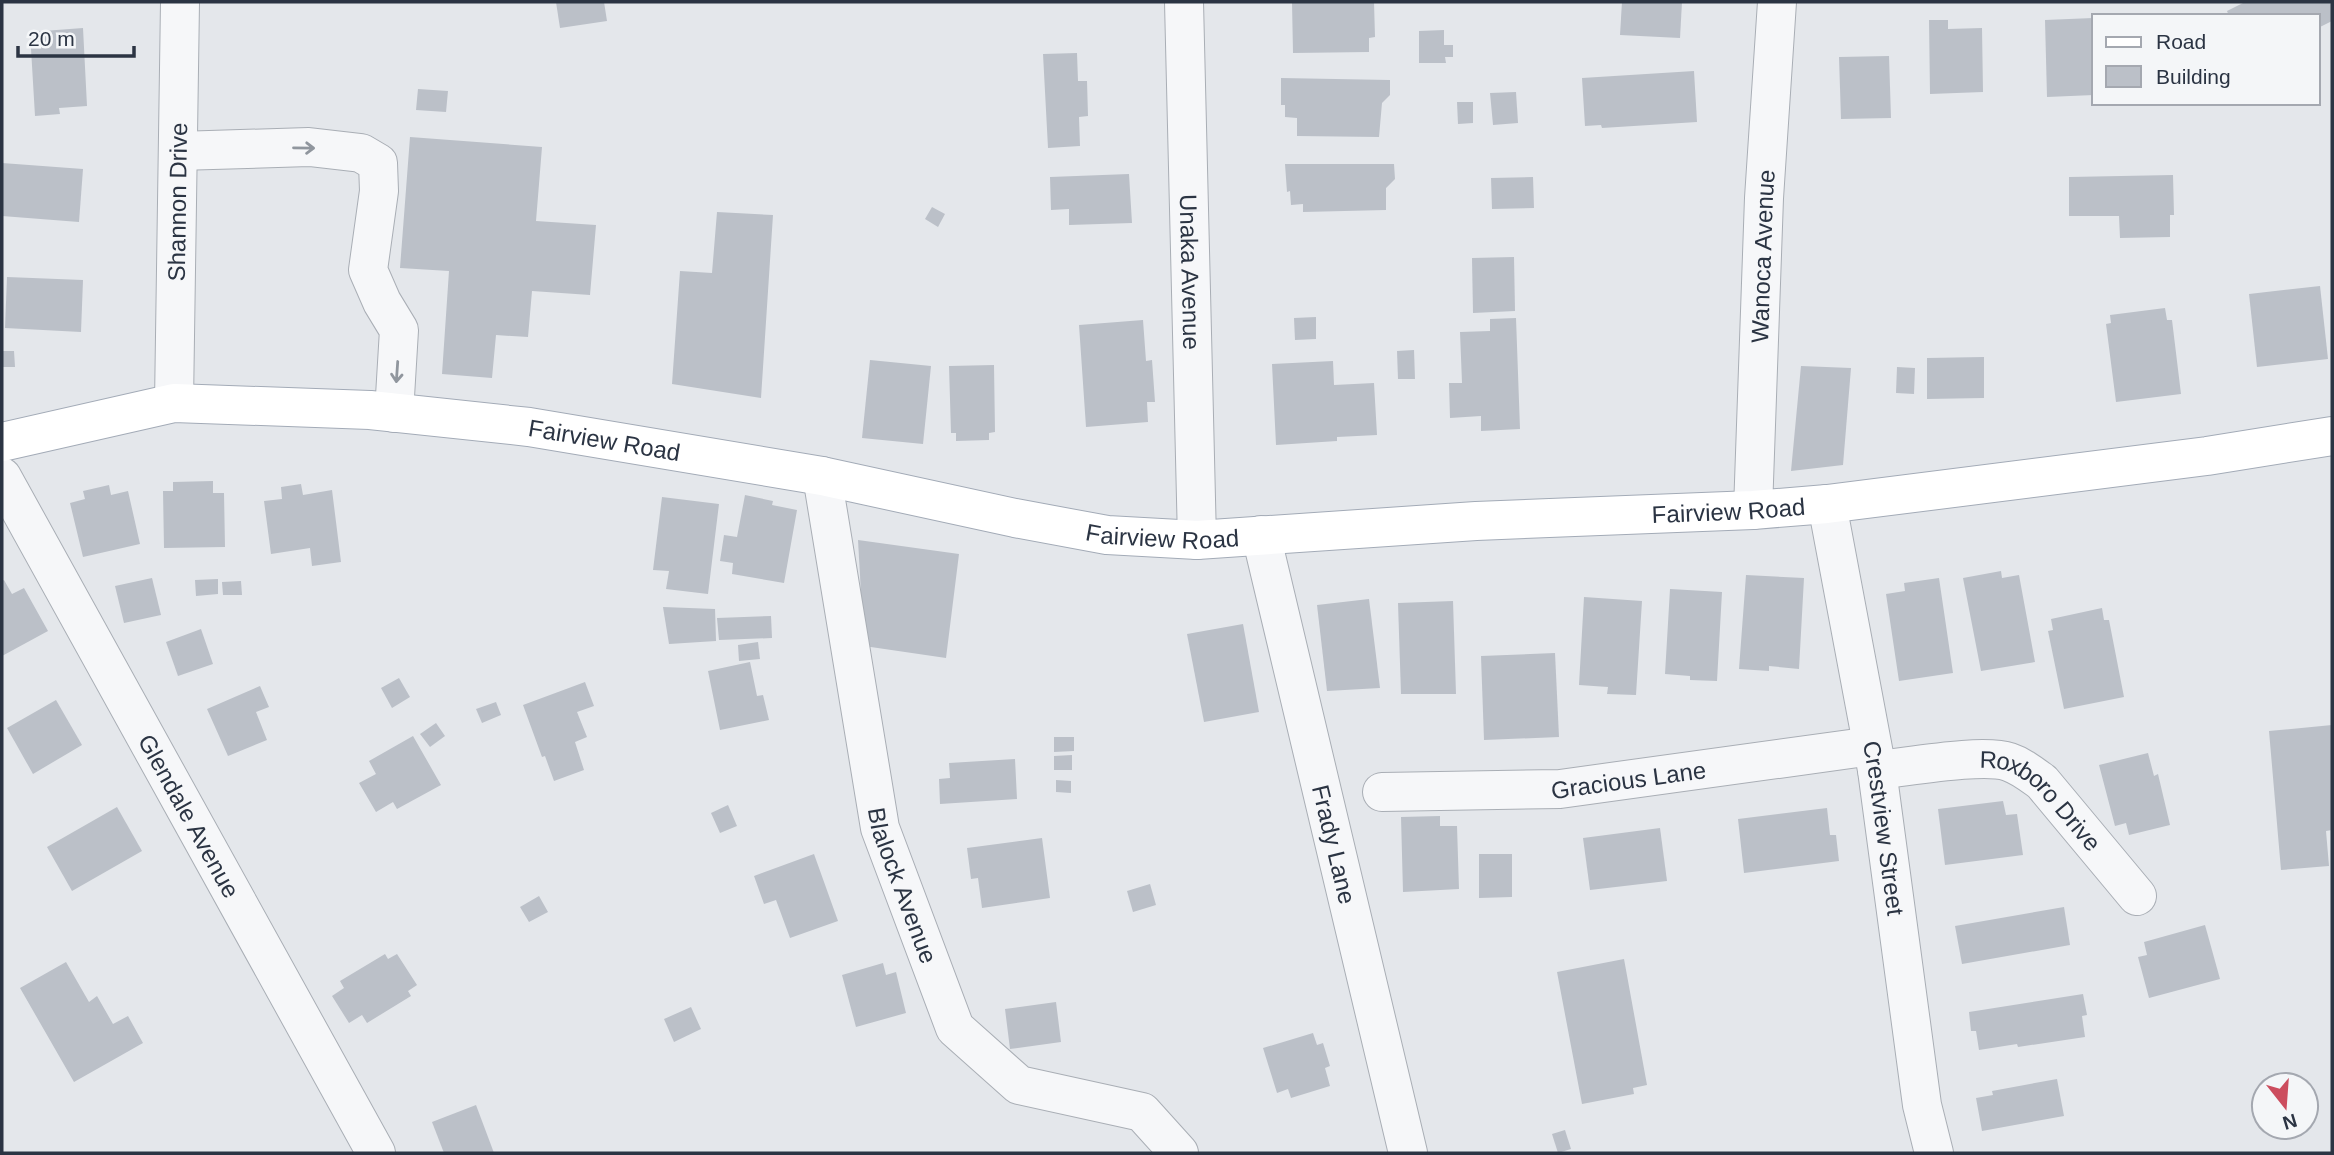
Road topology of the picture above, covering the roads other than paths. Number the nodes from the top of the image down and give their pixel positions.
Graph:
1 (180, 2) edge
2 (1184, 2) edge
3 (1777, 2) edge
4 (178, 151) junction
5 (174, 403) junction
6 (394, 413) junction
7 (2332, 436) edge
8 (2, 442) edge
9 (822, 476) junction
10 (2, 477) edge
11 (1827, 504) junction
12 (1753, 510) junction
13 (1261, 535) junction
14 (1197, 540) junction
15 (1875, 758) junction
16 (1382, 792) dead end
17 (2137, 895) dead end
18 (376, 1153) edge
19 (1179, 1153) edge
20 (1408, 1153) edge
21 (1934, 1153) edge

1 - 4 street, Shannon Drive
2 - 14 street, Unaka Avenue
3 - 12 street, Wanoca Avenue
4 - 5 street, Shannon Drive
4 -> 6 street
5 - 6 main road, Fairview Road
5 - 8 main road, Fairview Road
6 - 9 main road, Fairview Road
7 - 11 main road, Fairview Road
9 - 14 main road, Fairview Road
9 - 19 street, Blalock Avenue
10 - 18 street, Glendale Avenue
11 - 12 main road, Fairview Road
11 - 15 street, Crestview Street
12 - 13 main road, Fairview Road
13 - 14 main road, Fairview Road
13 - 20 street, Frady Lane
15 - 16 street, Gracious Lane
15 - 17 street, Roxboro Drive
15 - 21 street, Crestview Street

